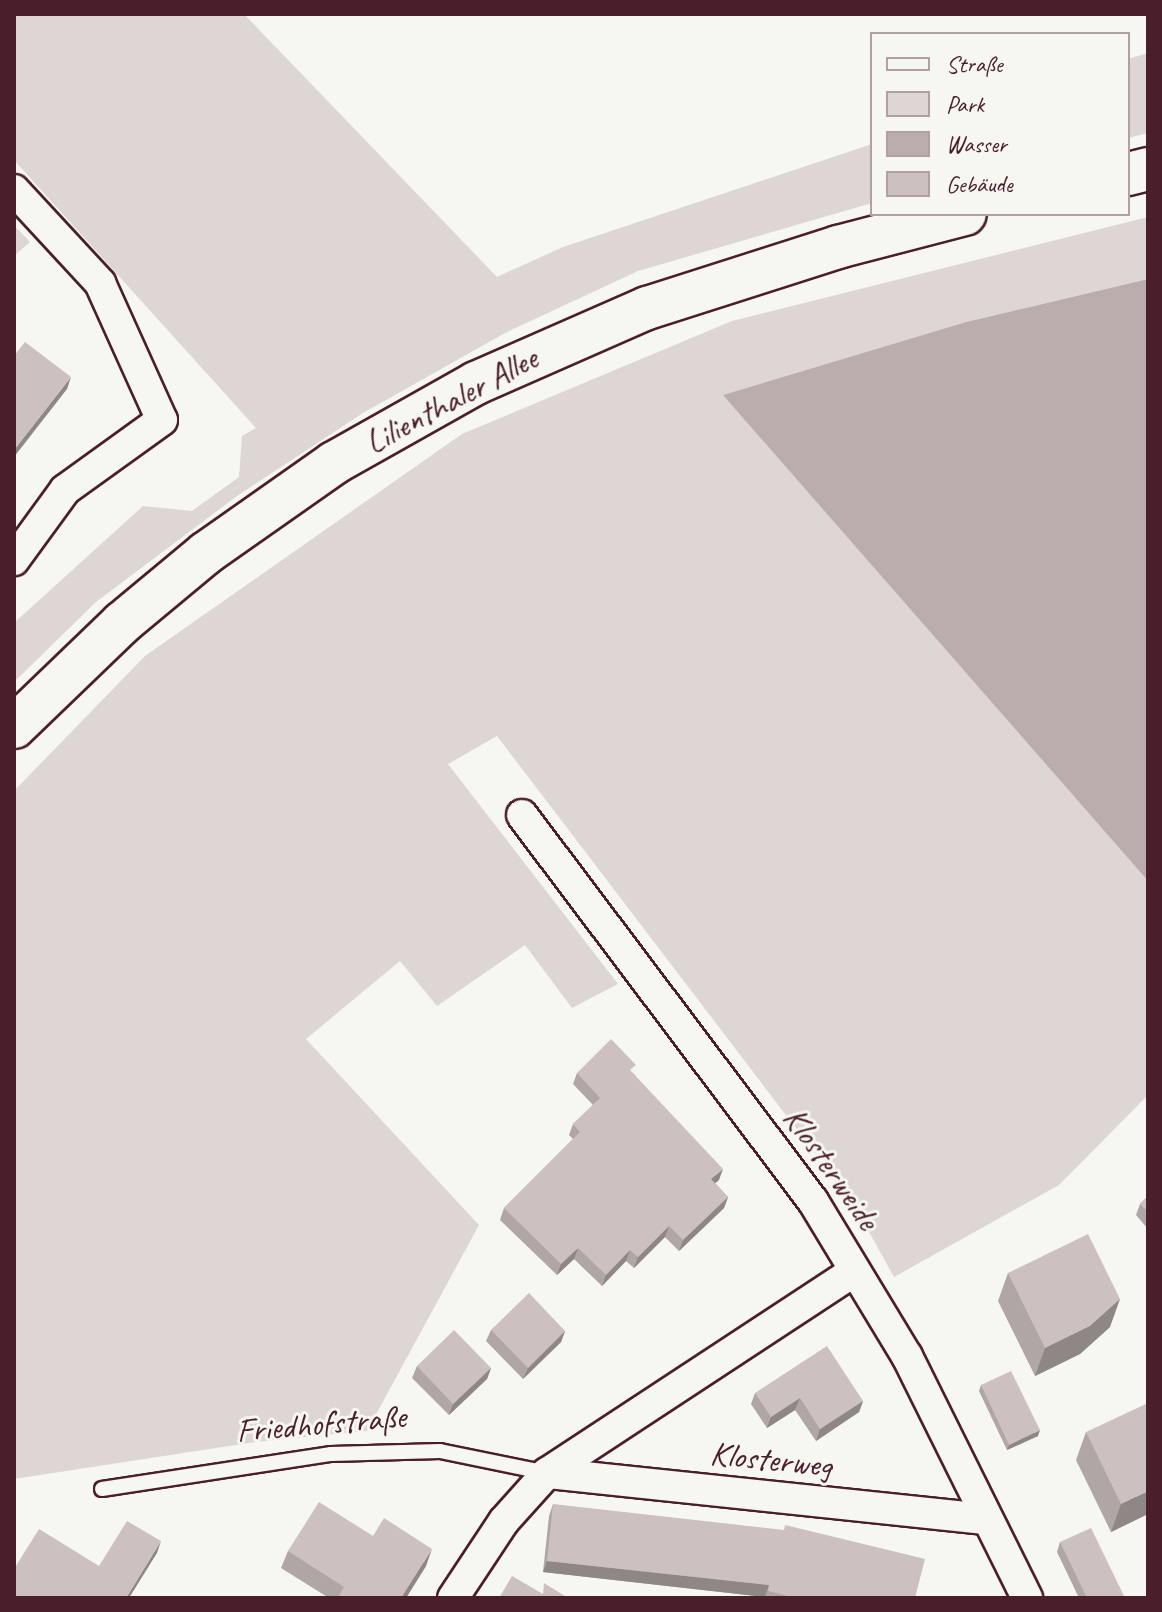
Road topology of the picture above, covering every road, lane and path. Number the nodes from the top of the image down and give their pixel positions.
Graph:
1 (14, 190) edge
2 (957, 216) edge
3 (14, 560) edge
4 (14, 727) edge
5 (522, 815) dead end
6 (855, 1271) junction
7 (547, 1473) junction
8 (102, 1489) dead end
9 (987, 1519) junction
10 (453, 1598) edge
11 (1027, 1598) edge

1 - 3 street
2 - 4 main road, Lilienthaler Allee
5 - 6 street, Klosterweide
6 - 7 street
6 - 9 street, Klosterweide
7 - 8 lane, Friedhofstraße
7 - 9 street, Klosterweg
7 - 10 street
9 - 11 street, Klosterweide

